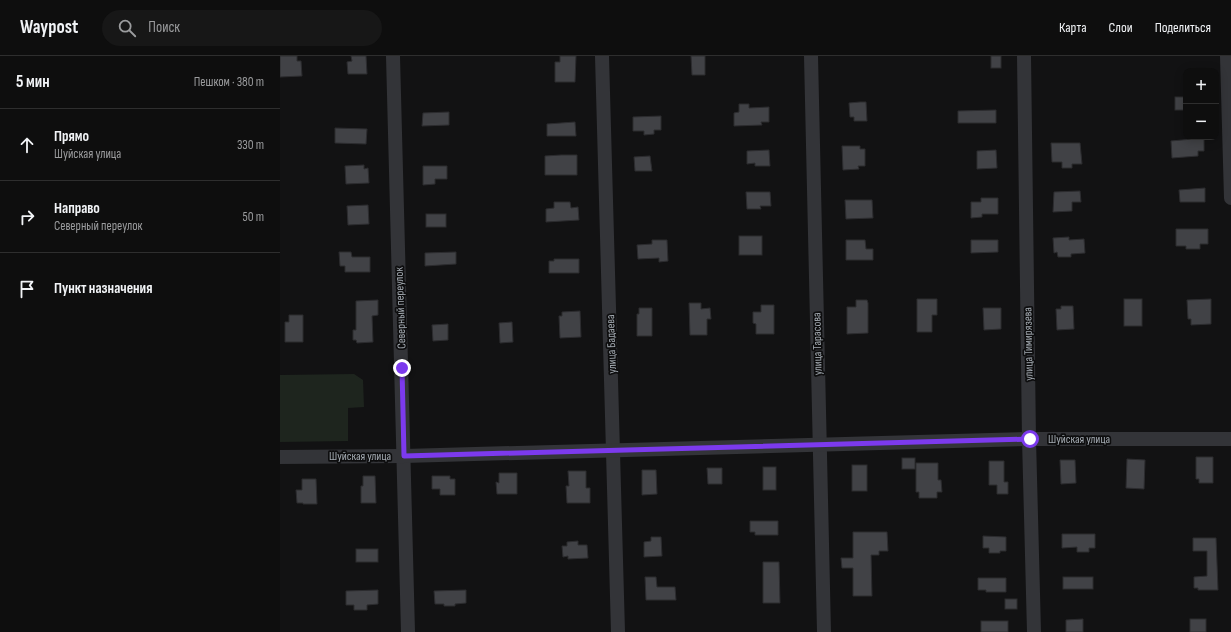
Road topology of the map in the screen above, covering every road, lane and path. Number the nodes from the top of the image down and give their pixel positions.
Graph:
1 (393, 56) edge
2 (602, 56) edge
3 (811, 56) edge
4 (1024, 56) edge
5 (1227, 56) edge
6 (1231, 198) edge
7 (1030, 439) junction
8 (1231, 439) edge
9 (819, 444) junction
10 (614, 450) junction
11 (404, 456) junction
12 (280, 457) edge
13 (408, 632) edge
14 (618, 632) edge
15 (824, 632) edge
16 (1034, 632) edge

1 - 11 street, Северный переулок
2 - 10 street, улица Бадаева
3 - 9 street, улица Тарасова
4 - 7 street, улица Тимирязева
5 - 6 street
7 - 8 street, Шуйская улица
7 - 9 street, Шуйская улица
7 - 16 street, улица Тимирязева
9 - 10 street, Шуйская улица
9 - 15 street, улица Тарасова
10 - 11 street, Шуйская улица
10 - 14 street, улица Бадаева
11 - 12 street, Шуйская улица
11 - 13 street, Северный переулок

